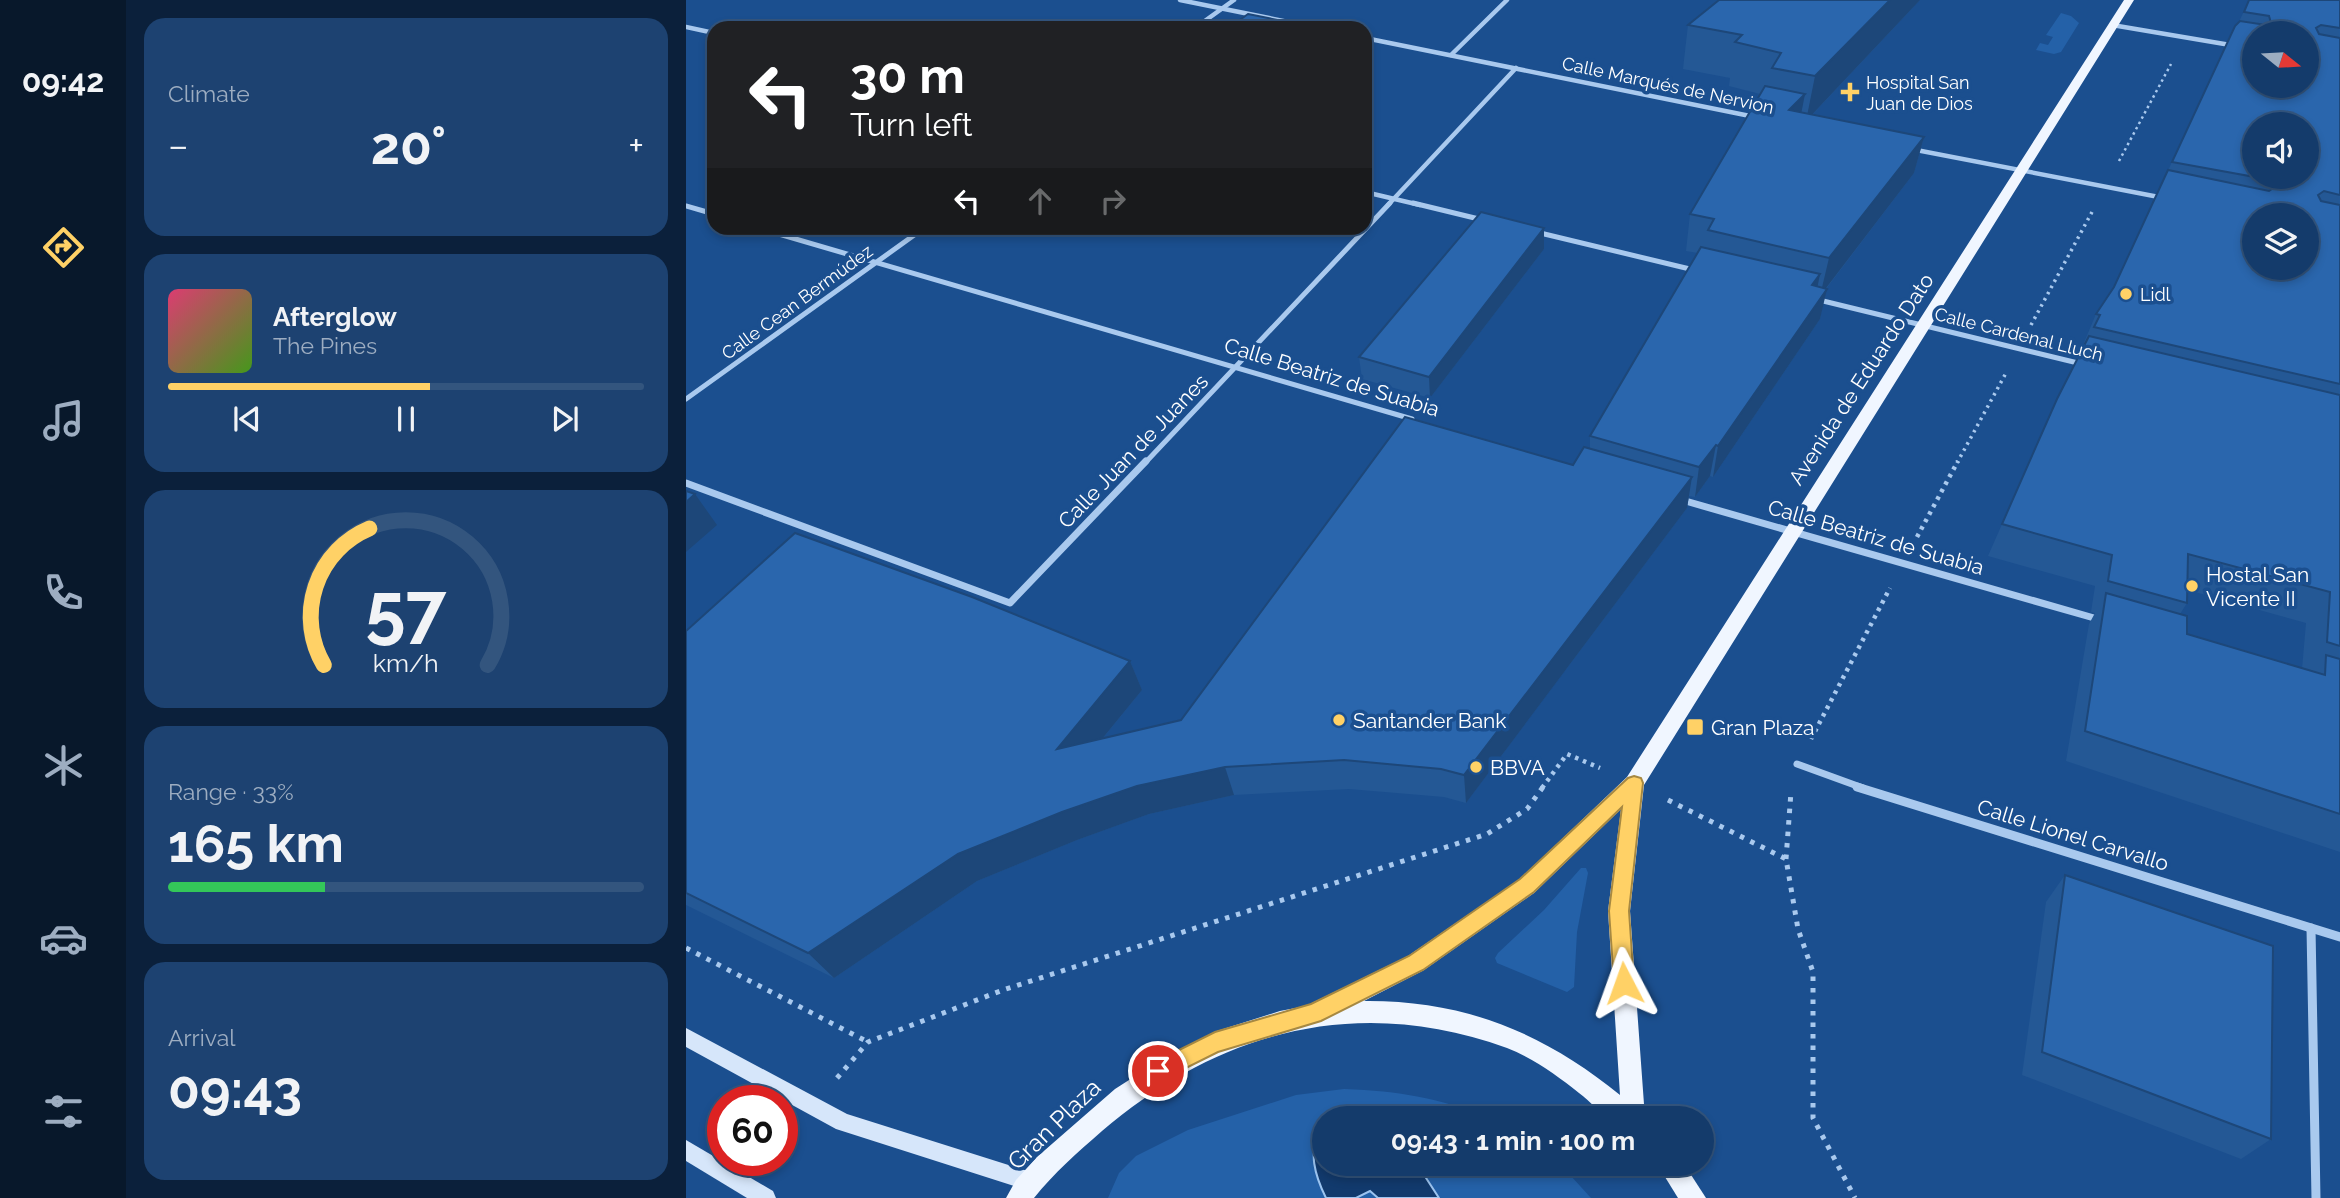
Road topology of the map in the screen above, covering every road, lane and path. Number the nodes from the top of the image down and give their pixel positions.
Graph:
1 (1180, 0) edge
2 (1234, 0) edge
3 (1507, 0) edge
4 (2129, 0) edge
5 (1222, 9) junction
6 (1205, 21) edge
7 (1283, 21) edge
8 (2112, 25) junction
9 (686, 27) edge
10 (707, 32) edge
11 (1372, 39) edge
12 (2242, 48) edge
13 (2176, 54) dead end
14 (1451, 55) junction
15 (1516, 68) junction
16 (1761, 118) edge
17 (1897, 146) edge
18 (2118, 164) dead end
19 (2021, 170) junction
20 (1372, 194) edge
21 (1393, 198) junction
22 (2176, 200) edge
23 (686, 206) edge
24 (2093, 209) dead end
25 (707, 212) edge
26 (1372, 221) edge
27 (1494, 222) edge
28 (1534, 232) edge
29 (782, 235) edge
30 (915, 235) edge
31 (1359, 235) edge
32 (877, 263) junction
33 (1708, 274) edge
34 (1802, 296) edge
35 (1922, 325) junction
36 (2029, 328) dead end
37 (2011, 362) dead end
38 (2088, 365) edge
39 (1237, 367) junction
40 (686, 399) edge
41 (1422, 422) edge
42 (686, 483) edge
43 (1672, 497) edge
44 (1790, 533) junction
45 (1913, 544) dead end
46 (1894, 581) dead end
47 (2106, 621) edge
48 (1579, 759) dead end
49 (1797, 764) junction
50 (1634, 783) junction
51 (1685, 808) dead end
52 (1787, 859) junction
53 (2311, 928) junction
54 (2340, 937) edge
55 (686, 948) edge
56 (1314, 1014) junction
57 (686, 1037) edge
58 (868, 1042) junction
59 (840, 1074) dead end
60 (1616, 1106) edge
61 (1630, 1106) edge
62 (686, 1150) edge
63 (1677, 1176) edge
64 (1025, 1190) edge
65 (766, 1198) edge
66 (1693, 1198) edge
67 (1855, 1198) edge
68 (2316, 1198) edge

1 - 5 street
2 - 5 street
3 - 14 street
4 - 8 main road, Avenida de Eduardo Dato
5 - 6 street
5 - 7 street
8 - 12 street
8 - 19 main road, Avenida de Eduardo Dato
9 - 10 street
11 - 14 street, Calle Marqués de Nervion
13 - 18 path
14 - 15 street, Calle Marqués de Nervion
15 - 16 street, Calle Marqués de Nervion
15 - 21 street, Calle Juan de Juanes
17 - 19 street
19 - 22 street
19 - 35 main road, Avenida de Eduardo Dato
20 - 21 street
21 - 26 street, Calle Juan de Juanes
21 - 27 street
23 - 25 street
24 - 36 path
28 - 33 street
29 - 32 street, Calle Beatriz de Suabia
30 - 32 street, Calle Cean Bermúdez
31 - 39 street, Calle Juan de Juanes
32 - 39 street, Calle Beatriz de Suabia
32 - 40 street, Calle Cean Bermúdez
34 - 35 street, Calle Cardenal Lluch
35 - 38 street, Calle Cardenal Lluch
35 - 44 main road, Avenida de Eduardo Dato
37 - 45 path
39 - 41 street, Calle Beatriz de Suabia
39 - 42 street, Calle Juan de Juanes
43 - 44 street, Calle Beatriz de Suabia
44 - 47 street, Calle Beatriz de Suabia
44 - 50 main road, Avenida de Eduardo Dato
46 - 49 path
48 - 58 path
49 - 52 path
49 - 53 street, Calle Lionel Carvallo
50 - 56 main road
50 - 61 main road
51 - 52 path
52 - 67 path
53 - 54 street, Calle Lionel Carvallo
53 - 68 street
55 - 58 path
56 - 60 main road, Gran Plaza
56 - 64 main road, Gran Plaza
57 - 64 main road
58 - 59 path
62 - 65 main road
63 - 66 main road

